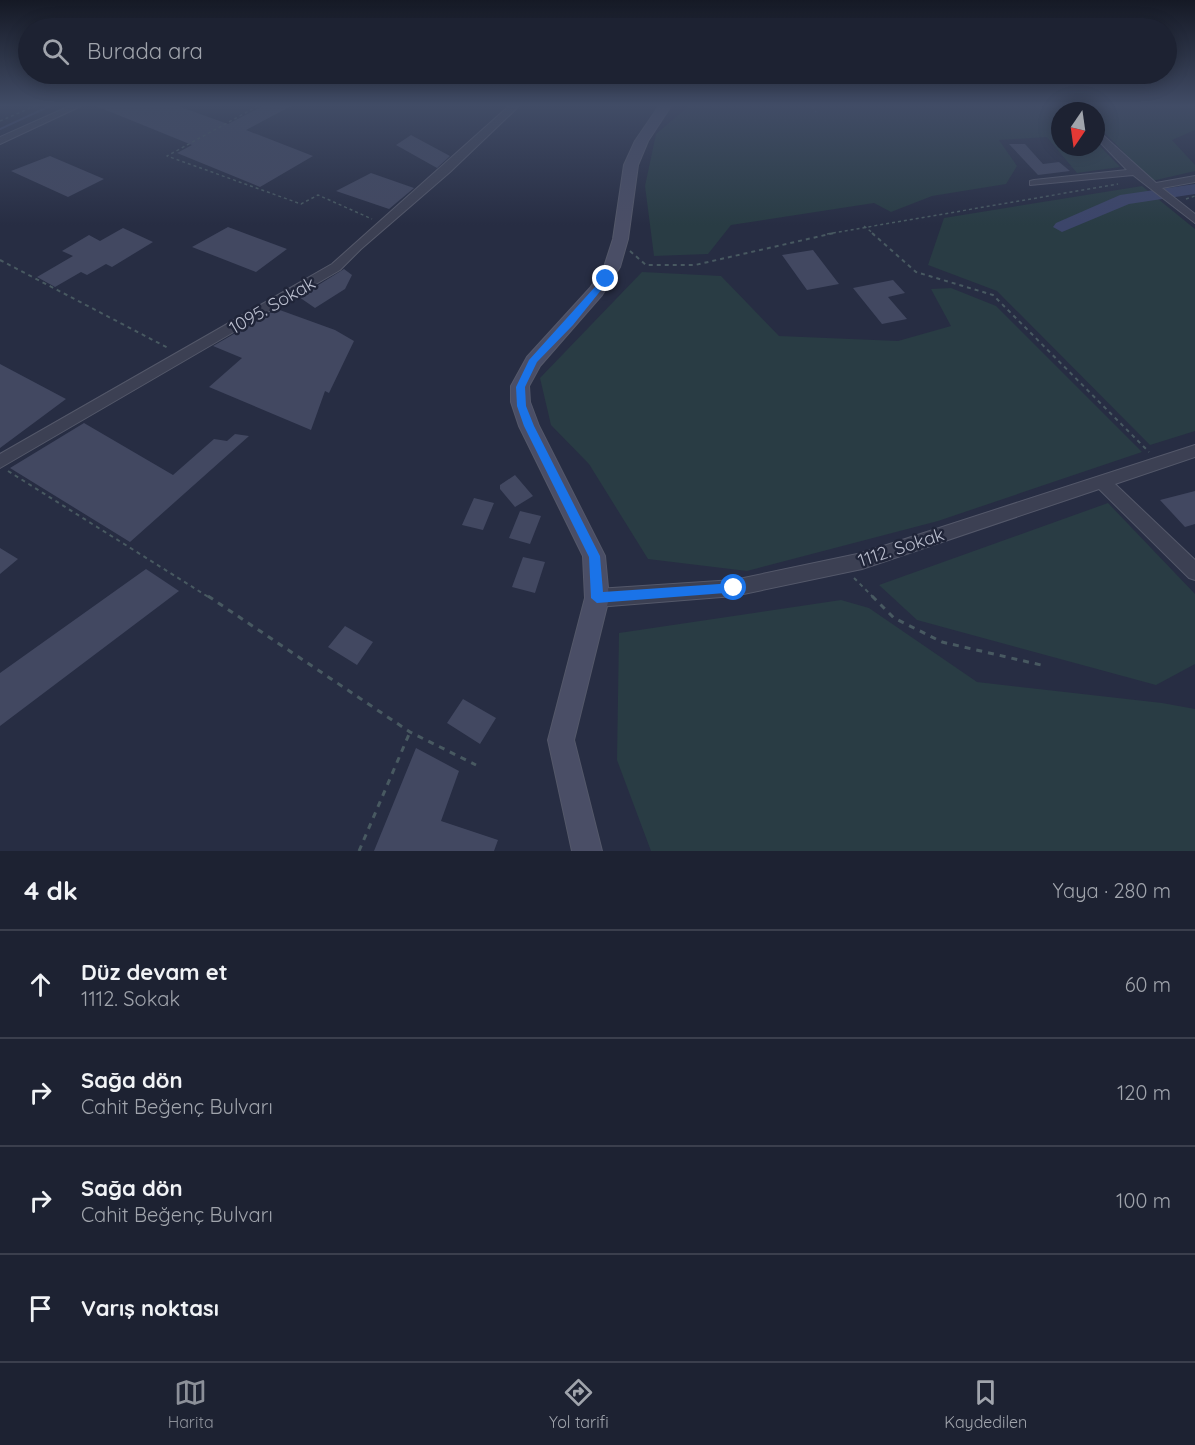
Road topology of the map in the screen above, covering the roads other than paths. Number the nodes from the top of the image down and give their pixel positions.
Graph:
1 (470, 146) edge
2 (639, 146) edge
3 (1109, 146) edge
4 (1135, 172) junction
5 (1195, 178) edge
6 (1034, 183) dead end
7 (1149, 184) junction
8 (1195, 220) edge
9 (1195, 451) edge
10 (0, 462) edge
11 (1102, 482) junction
12 (1195, 572) edge
13 (597, 598) junction
14 (587, 851) edge

1 - 10 street, 1095. Sokak
2 - 13 main road
3 - 4 street
4 - 6 street
4 - 7 street
5 - 7 street
7 - 8 street
9 - 11 street, 1112. Sokak
11 - 12 street
11 - 13 street, 1112. Sokak
13 - 14 main road

